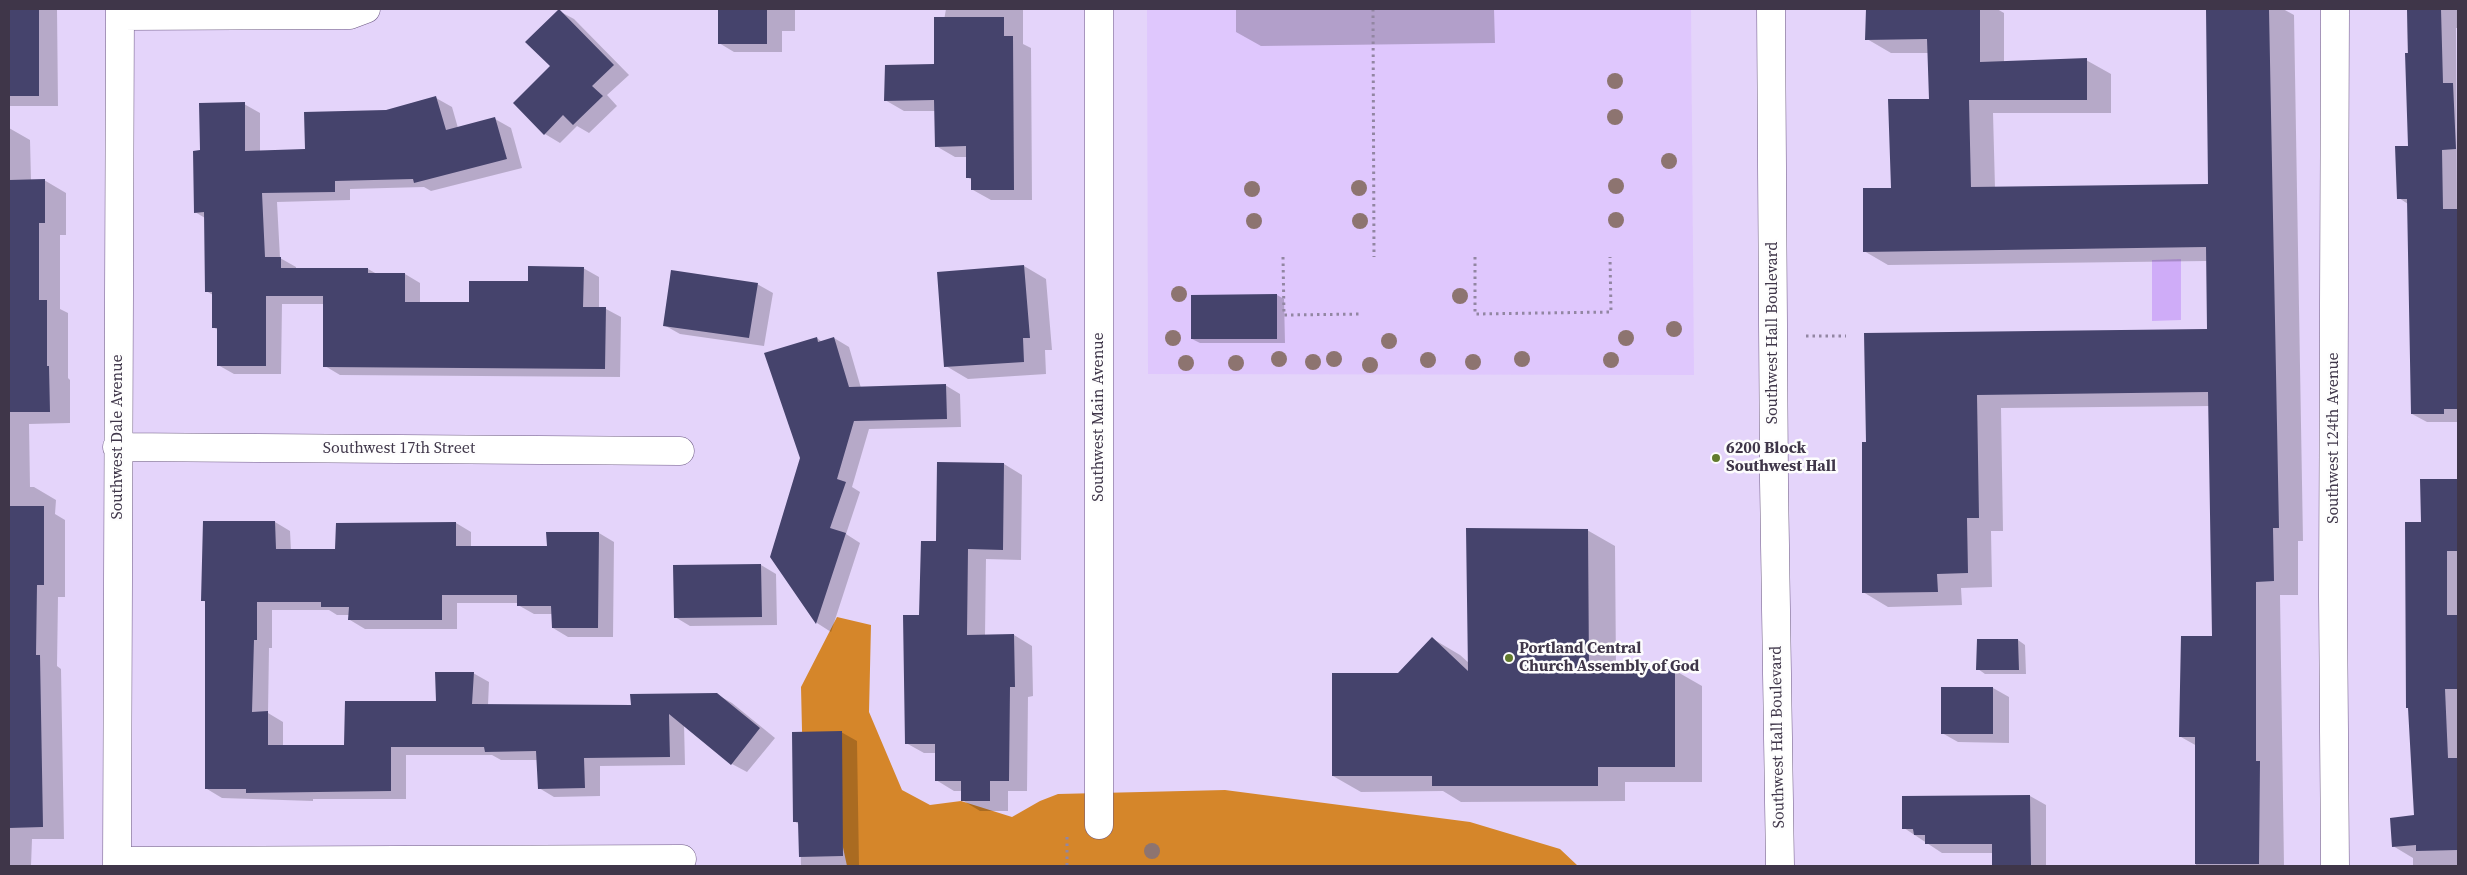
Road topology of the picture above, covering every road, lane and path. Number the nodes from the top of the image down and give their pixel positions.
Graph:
1 (366, 9) edge
2 (1099, 9) edge
3 (1373, 9) edge
4 (1771, 9) edge
5 (2336, 9) edge
6 (120, 12) edge
7 (1283, 256) dead end
8 (1374, 256) dead end
9 (1475, 256) dead end
10 (1610, 256) dead end
11 (1362, 314) dead end
12 (1773, 336) junction
13 (1846, 336) dead end
14 (118, 447) junction
15 (680, 452) dead end
16 (1098, 825) dead end
17 (682, 859) dead end
18 (117, 864) edge
19 (1780, 866) edge
20 (2335, 866) edge

1 - 6 street
2 - 16 street, Southwest Main Avenue
3 - 8 path
4 - 12 street, Southwest Hall Boulevard
5 - 20 street, Southwest 124th Avenue
6 - 14 street, Southwest Dale Avenue
7 - 11 path
9 - 10 path
12 - 13 path
12 - 19 street, Southwest Hall Boulevard
14 - 15 street, Southwest 17th Street
14 - 18 street, Southwest Dale Avenue
17 - 18 street

